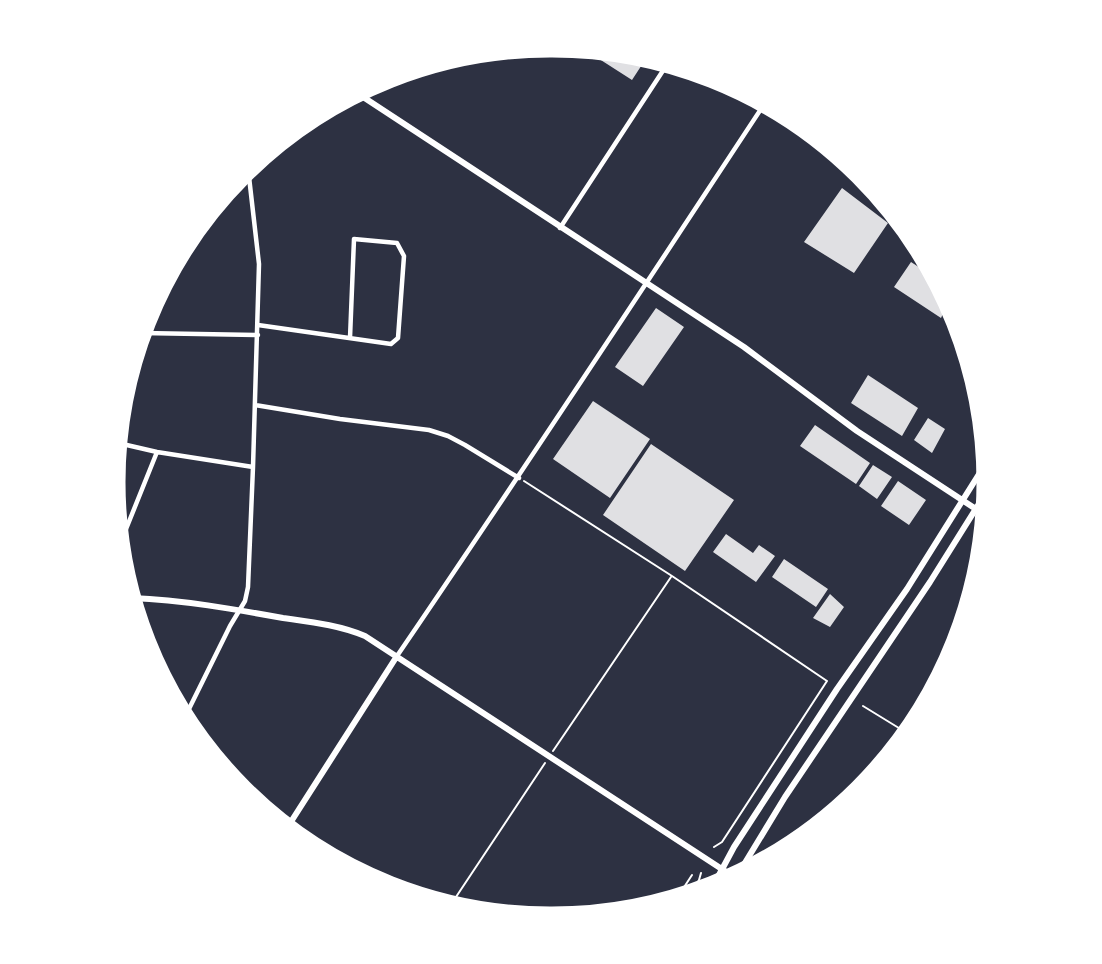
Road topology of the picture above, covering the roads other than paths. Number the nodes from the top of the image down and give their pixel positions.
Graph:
1 (663, 71) edge
2 (364, 98) edge
3 (760, 111) edge
4 (249, 180) edge
5 (560, 228) junction
6 (645, 283) junction
7 (258, 325) junction
8 (152, 333) edge
9 (258, 335) junction
10 (350, 338) junction
11 (255, 405) junction
12 (126, 445) edge
13 (157, 452) junction
14 (254, 467) junction
15 (978, 476) edge
16 (519, 477) junction
17 (963, 500) junction
18 (977, 510) joint
19 (127, 525) edge
20 (141, 599) edge
21 (240, 610) junction
22 (398, 656) junction
23 (190, 708) edge
24 (292, 821) edge
25 (744, 863) edge
26 (722, 870) junction
27 (725, 871) edge
28 (720, 873) edge

1 - 5 street
2 - 5 street
3 - 6 street
4 - 7 street
5 - 6 street
6 - 16 street
6 - 17 street
7 - 9 street
7 - 10 street
8 - 9 street
9 - 11 street
10 - 10 street
11 - 14 street
11 - 16 street
12 - 13 street
13 - 14 street
13 - 19 street
14 - 21 street
15 - 17 street
16 - 22 street
17 - 18 street
17 - 26 street
18 - 25 street
20 - 21 street
21 - 22 street
21 - 23 street
22 - 24 street
22 - 26 street
26 - 27 street
26 - 28 street

